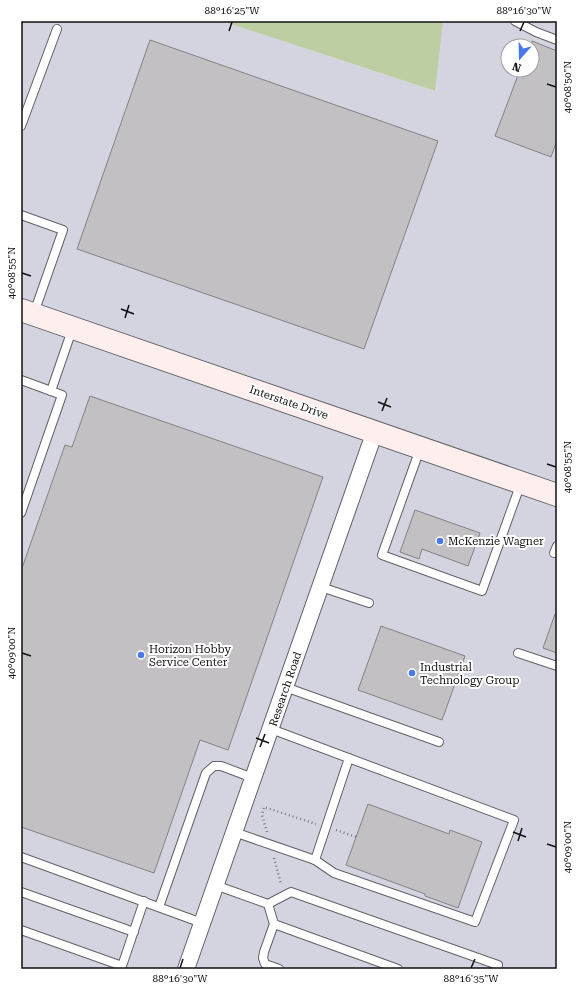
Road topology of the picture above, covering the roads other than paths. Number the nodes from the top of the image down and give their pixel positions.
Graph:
1 (515, 21) edge
2 (57, 29) dead end
3 (557, 40) edge
4 (21, 126) edge
5 (21, 215) edge
6 (27, 312) edge
7 (73, 328) junction
8 (21, 380) edge
9 (50, 391) junction
10 (375, 432) junction
11 (421, 447) junction
12 (522, 483) junction
13 (557, 495) edge
14 (21, 513) edge
15 (321, 587) junction
16 (369, 603) dead end
17 (518, 653) dead end
18 (557, 666) edge
19 (285, 687) junction
20 (270, 729) junction
21 (439, 742) dead end
22 (349, 758) junction
23 (253, 778) junction
24 (234, 832) junction
25 (21, 857) edge
26 (315, 860) junction
27 (216, 885) junction
28 (21, 892) edge
29 (144, 902) junction
30 (268, 904) junction
31 (160, 907) junction
32 (202, 923) junction
33 (274, 924) junction
34 (21, 930) edge
35 (134, 932) junction
36 (186, 969) edge
37 (279, 969) edge
38 (398, 969) edge
39 (497, 969) edge

1 - 3 lane
2 - 4 lane
5 - 6 lane
6 - 7 main road, Interstate Drive
7 - 9 lane
7 - 10 main road, Interstate Drive
8 - 9 lane
9 - 14 lane
10 - 11 main road, Interstate Drive
10 - 15 street, Research Road
11 - 12 main road, Interstate Drive
11 - 12 lane
12 - 13 main road, Interstate Drive
15 - 16 lane
15 - 19 street, Research Road
17 - 18 lane
19 - 20 street, Research Road
19 - 21 lane
20 - 22 lane
20 - 23 street, Research Road
22 - 26 lane
22 - 26 lane
23 - 24 street, Research Road
23 - 31 lane
24 - 26 lane
24 - 27 street, Research Road
25 - 29 lane
27 - 30 lane
27 - 32 street, Research Road
28 - 35 lane
29 - 31 lane
29 - 35 lane
30 - 33 lane
30 - 39 lane
31 - 32 lane
32 - 36 street, Research Road
33 - 37 lane
33 - 38 lane
34 - 35 lane

